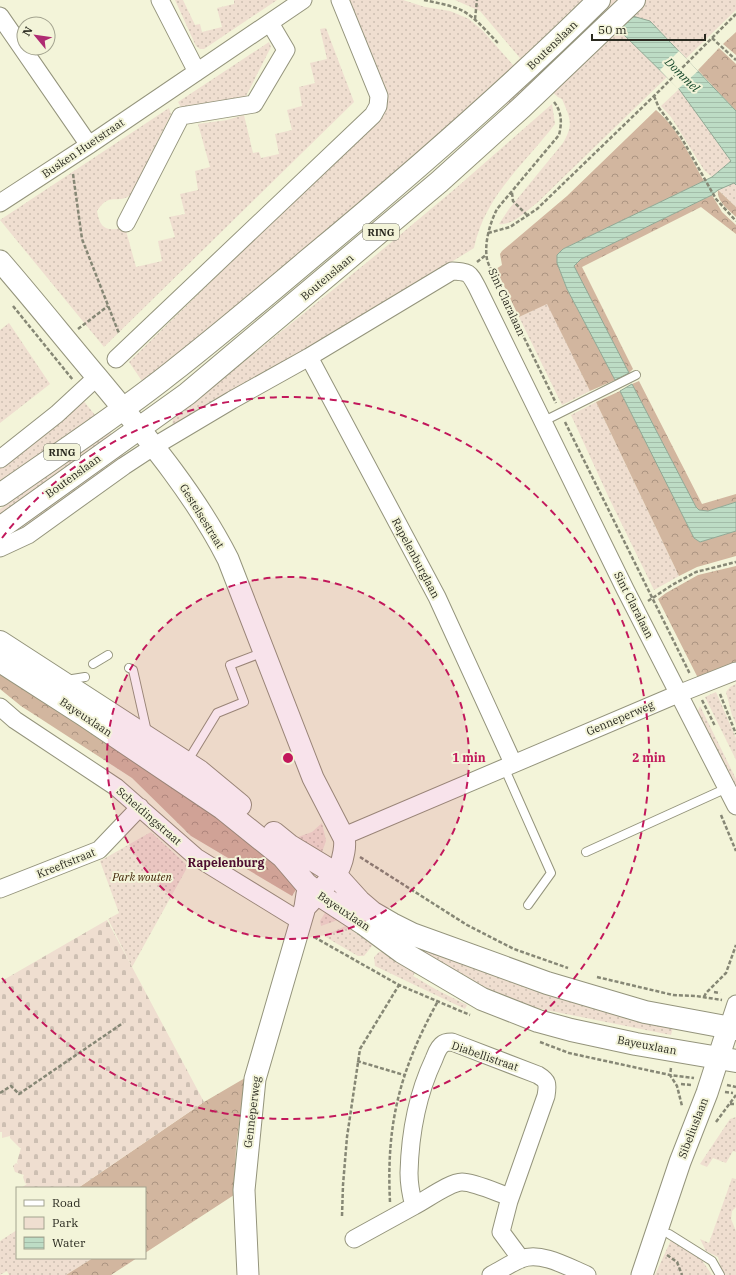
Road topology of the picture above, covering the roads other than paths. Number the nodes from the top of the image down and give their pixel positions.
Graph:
1 (160, 0) edge
2 (303, 0) edge
3 (340, 0) edge
4 (632, 1) edge
5 (596, 3) edge
6 (0, 16) edge
7 (270, 23) junction
8 (197, 72) junction
9 (166, 93) junction
10 (181, 116) junction
11 (89, 145) junction
12 (0, 203) edge
13 (126, 223) dead end
14 (0, 261) edge
15 (464, 271) joint
16 (309, 357) junction
17 (116, 359) dead end
18 (636, 375) dead end
19 (97, 377) junction
20 (123, 409) junction
21 (544, 421) junction
22 (139, 428) junction
23 (153, 447) junction
24 (0, 459) edge
25 (0, 494) edge
26 (0, 528) edge
27 (0, 548) edge
28 (0, 642) edge
29 (264, 652) junction
30 (108, 655) dead end
31 (0, 661) edge
32 (93, 664) dead end
33 (129, 668) dead end
34 (736, 671) edge
35 (85, 677) dead end
36 (60, 681) junction
37 (678, 694) junction
38 (0, 706) edge
39 (148, 737) junction
40 (186, 762) junction
41 (509, 765) junction
42 (727, 788) junction
43 (736, 806) edge
44 (140, 808) junction
45 (586, 852) dead end
46 (338, 857) junction
47 (0, 889) edge
48 (528, 905) dead end
49 (310, 909) junction
50 (736, 1004) edge
51 (732, 1029) edge
52 (727, 1060) edge
53 (510, 1197) junction
54 (414, 1206) junction
55 (660, 1235) junction
56 (354, 1239) dead end
57 (517, 1261) junction
58 (248, 1275) edge
59 (491, 1275) edge
60 (587, 1275) edge
61 (642, 1275) edge
62 (720, 1275) edge

1 - 8 street
2 - 7 street, Busken Huetstraat
3 - 17 street
4 - 22 main road, Boutenslaan / RING
5 - 20 main road, Boutenslaan / RING
6 - 11 street
7 - 8 street, Busken Huetstraat
7 - 10 street
8 - 9 street, Busken Huetstraat
9 - 10 street
9 - 11 street, Busken Huetstraat
10 - 13 street
11 - 12 street, Busken Huetstraat
14 - 19 street, Gestelsestraat
15 - 16 street, Boutenslaan
15 - 21 street, Sint Claralaan
16 - 23 street, Boutenslaan
16 - 41 street, Rapelenburglaan
18 - 21 lane
19 - 20 street, Gestelsestraat
19 - 24 street
20 - 22 street, Gestelsestraat
20 - 25 main road, Boutenslaan / RING
21 - 37 street, Sint Claralaan
22 - 23 street, Gestelsestraat
22 - 26 main road, Boutenslaan / RING
23 - 27 street, Boutenslaan
23 - 29 street, Gestelsestraat
28 - 36 main road, Bayeuxlaan
29 - 40 lane
29 - 46 street, Gestelsestraat
30 - 32 lane
31 - 49 main road, Bayeuxlaan
33 - 39 lane
34 - 37 street, Genneperweg
35 - 36 lane
36 - 39 main road, Bayeuxlaan
37 - 41 street, Genneperweg
37 - 42 street, Sint Claralaan
38 - 44 street, Scheidingstraat
39 - 40 main road, Bayeuxlaan
40 - 46 main road, Bayeuxlaan
41 - 46 street, Genneperweg
41 - 48 lane
42 - 43 street, Sint Claralaan
42 - 45 lane
44 - 47 street, Kreeftstraat
44 - 49 street, Scheidingstraat
46 - 49 street, Genneperweg
46 - 51 main road, Bayeuxlaan
49 - 52 main road, Bayeuxlaan
49 - 58 street, Genneperweg
50 - 51 street
51 - 52 street, Sibeliuslaan
52 - 55 street, Sibeliuslaan
53 - 54 street
53 - 54 street, Diabellistraat
53 - 57 street, Diabellistraat
54 - 56 street
55 - 61 street, Sibeliuslaan
55 - 62 lane
57 - 59 street
57 - 60 street

